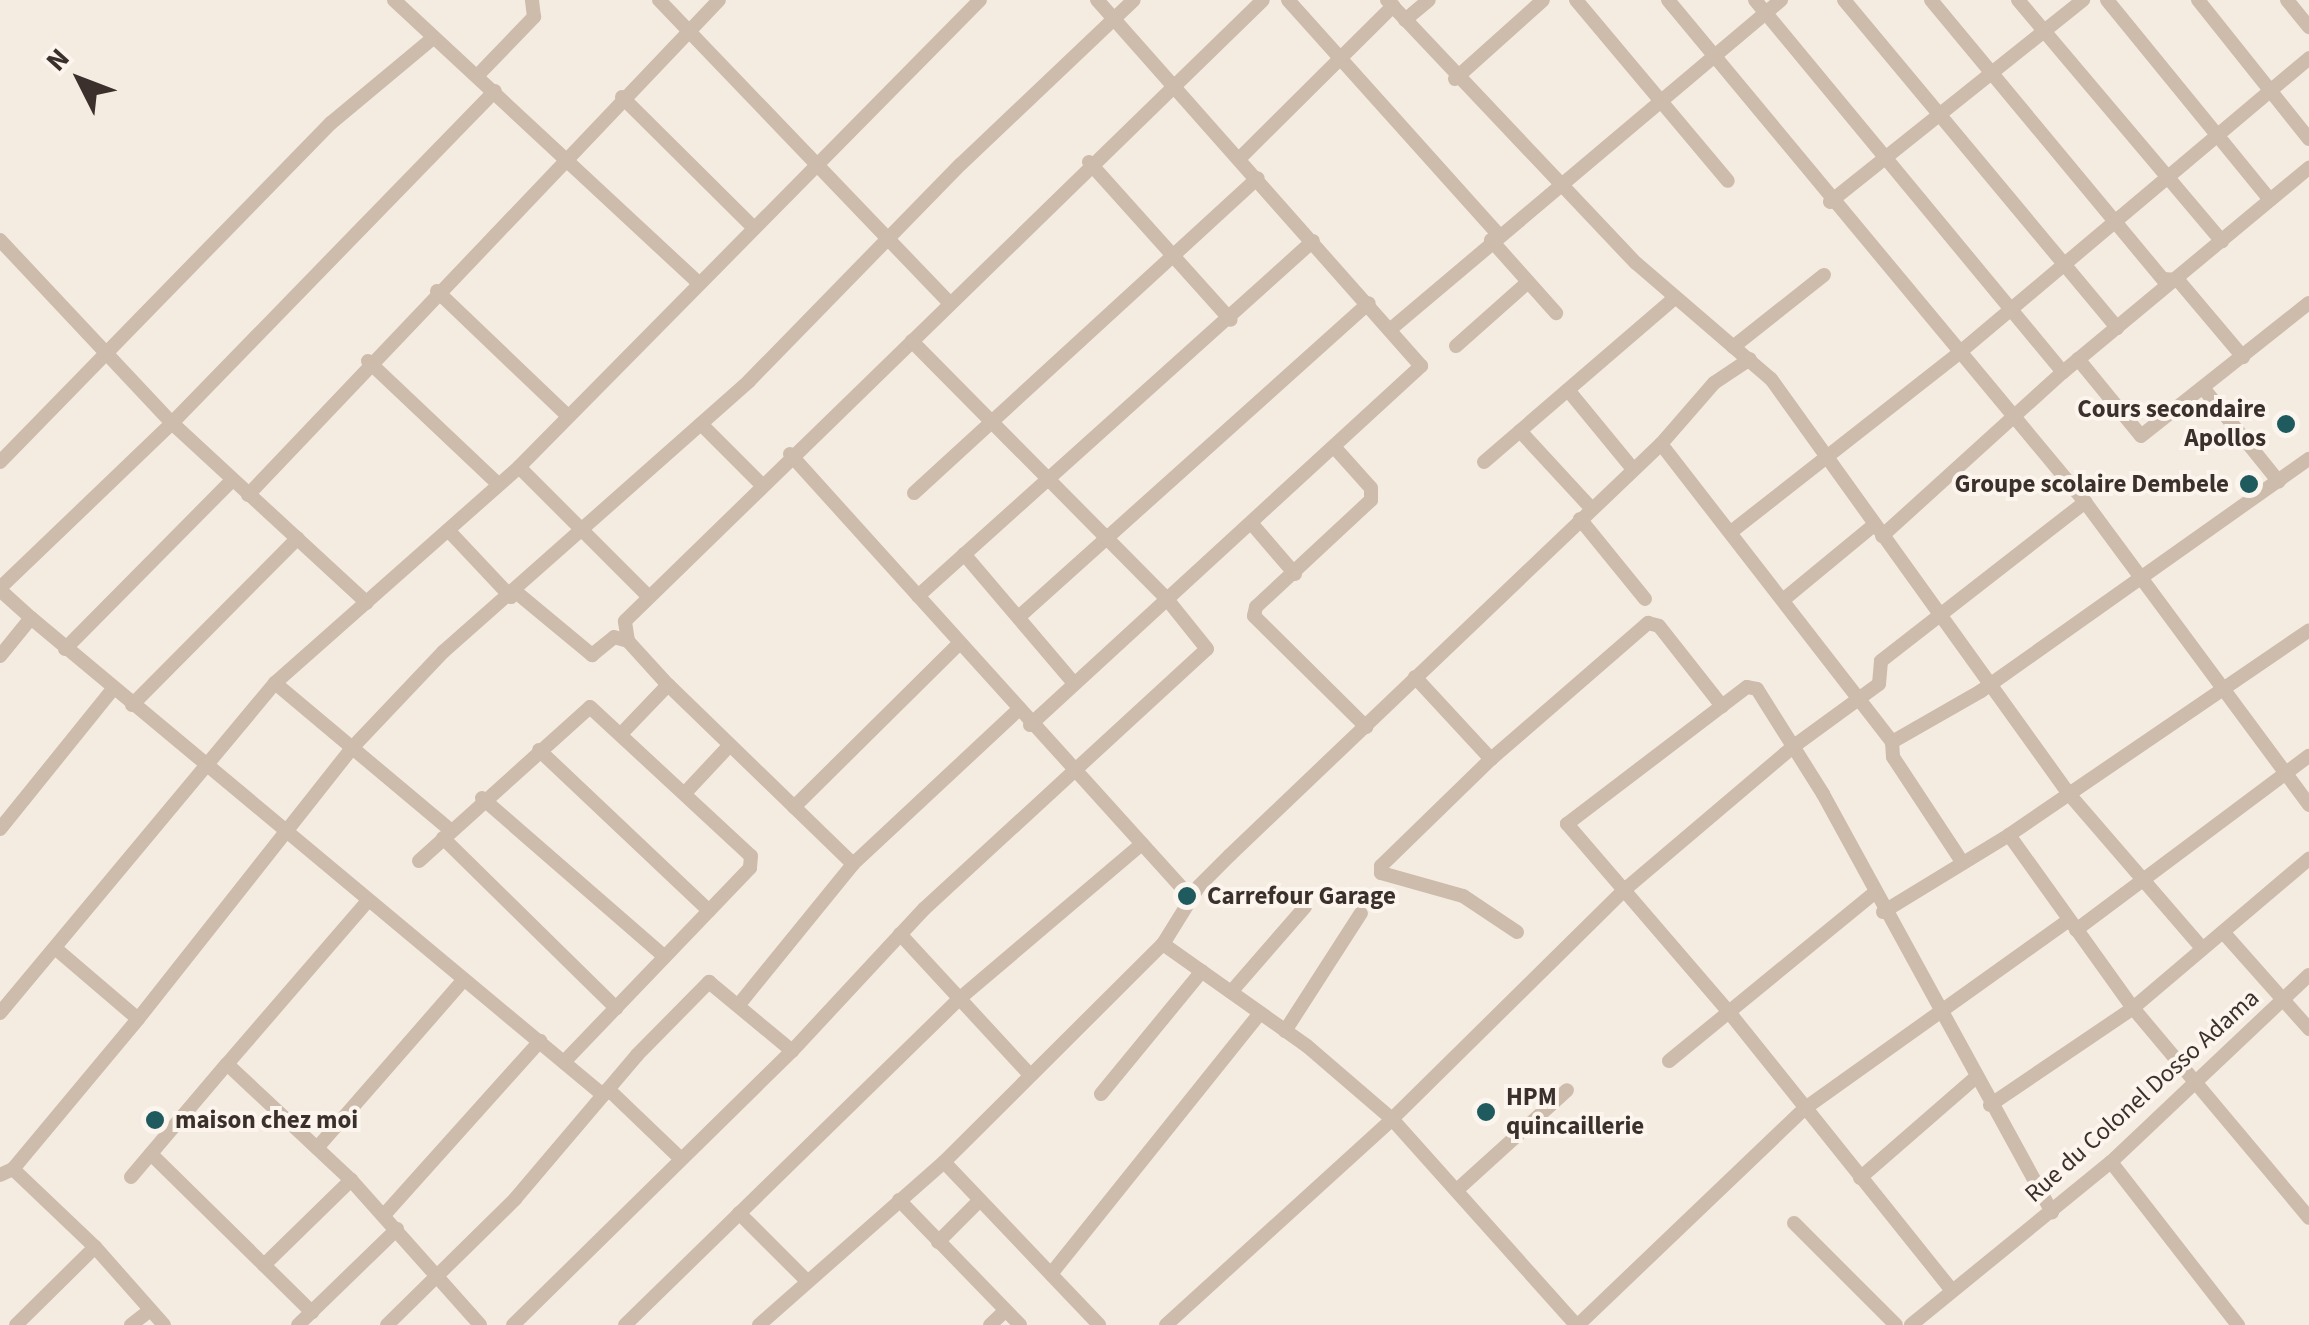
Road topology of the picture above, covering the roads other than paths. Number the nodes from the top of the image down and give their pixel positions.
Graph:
1 (394, 0) edge
2 (532, 0) edge
3 (660, 0) edge
4 (718, 0) edge
5 (980, 0) edge
6 (1097, 0) edge
7 (1134, 0) edge
8 (1262, 0) edge
9 (1288, 0) edge
10 (1429, 0) edge
11 (1543, 0) edge
12 (1576, 0) edge
13 (1668, 0) edge
14 (1755, 0) edge
15 (1782, 0) edge
16 (1844, 0) edge
17 (1931, 0) edge
18 (2018, 0) edge
19 (2083, 0) edge
20 (2107, 0) edge
21 (2198, 0) edge
22 (2287, 0) edge
23 (1390, 3) edge
24 (1766, 13) junction
25 (1114, 18) junction
26 (1405, 20) junction
27 (2309, 28) edge
28 (2044, 31) junction
29 (688, 32) junction
30 (433, 38) junction
31 (1340, 56) junction
32 (1714, 58) junction
33 (2309, 58) edge
34 (1991, 74) junction
35 (478, 75) junction
36 (1455, 78) junction
37 (1173, 84) junction
38 (495, 91) junction
39 (2269, 91) junction
40 (622, 98) junction
41 (1661, 98) junction
42 (1940, 116) junction
43 (2216, 134) junction
44 (2309, 139) edge
45 (565, 154) junction
46 (1888, 157) junction
47 (1240, 158) junction
48 (1089, 162) junction
49 (816, 166) junction
50 (2309, 168) edge
51 (2166, 176) junction
52 (1258, 178) junction
53 (1728, 181) dead end
54 (1559, 185) junction
55 (2270, 200) junction
56 (1830, 202) junction
57 (2113, 220) junction
58 (754, 228) junction
59 (1494, 237) junction
60 (890, 239) junction
61 (0, 240) edge
62 (1313, 241) junction
63 (2222, 242) junction
64 (1173, 255) junction
65 (2059, 265) junction
66 (1824, 275) dead end
67 (2178, 280) junction
68 (1528, 282) junction
69 (699, 284) junction
70 (436, 291) junction
71 (1675, 298) junction
72 (949, 302) junction
73 (1369, 303) junction
74 (2309, 304) edge
75 (2010, 307) junction
76 (1556, 313) dead end
77 (1232, 320) junction
78 (1392, 328) junction
79 (2116, 328) junction
80 (912, 340) junction
81 (1456, 346) dead end
82 (1733, 347) junction
83 (1959, 352) junction
84 (106, 357) junction
85 (2243, 357) junction
86 (1750, 359) junction
87 (2078, 359) junction
88 (368, 361) junction
89 (2063, 372) junction
90 (2204, 389) junction
91 (1568, 390) junction
92 (568, 416) junction
93 (2013, 419) junction
94 (172, 423) junction
95 (701, 424) junction
96 (992, 424) junction
97 (1520, 431) junction
98 (1661, 444) junction
99 (1336, 449) junction
100 (790, 454) junction
101 (2309, 459) edge
102 (1825, 460) junction
103 (0, 462) edge
104 (1484, 462) dead end
105 (519, 467) junction
106 (1632, 468) junction
107 (1046, 479) junction
108 (232, 481) junction
109 (2279, 482) junction
110 (498, 484) junction
111 (760, 484) junction
112 (914, 493) dead end
113 (248, 495) junction
114 (2085, 502) junction
115 (1592, 508) junction
116 (1580, 519) junction
117 (1252, 524) junction
118 (584, 529) junction
119 (448, 530) junction
120 (1878, 530) junction
121 (1731, 532) junction
122 (298, 538) junction
123 (1110, 541) junction
124 (964, 554) junction
125 (1295, 574) junction
126 (2142, 582) junction
127 (0, 589) edge
128 (514, 594) junction
129 (646, 594) junction
130 (918, 596) junction
131 (1646, 598) dead end
132 (1167, 599) junction
133 (1783, 600) junction
134 (367, 603) junction
135 (1942, 612) junction
136 (1021, 615) junction
137 (31, 618) junction
138 (2309, 630) edge
139 (628, 641) junction
140 (959, 644) junction
141 (65, 649) junction
142 (0, 656) edge
143 (1415, 677) junction
144 (275, 682) junction
145 (1073, 682) junction
146 (1992, 684) junction
147 (668, 686) junction
148 (112, 690) junction
149 (2221, 692) junction
150 (1858, 695) junction
151 (132, 705) junction
152 (1722, 706) junction
153 (1017, 711) junction
154 (1030, 725) junction
155 (1366, 727) junction
156 (620, 734) junction
157 (1892, 742) junction
158 (729, 746) junction
159 (1794, 746) junction
160 (351, 749) junction
161 (539, 750) junction
162 (2309, 756) edge
163 (1491, 759) junction
164 (208, 767) junction
165 (1073, 770) junction
166 (2285, 772) junction
167 (684, 794) junction
168 (2069, 794) junction
169 (482, 798) junction
170 (2309, 805) edge
171 (794, 807) junction
172 (0, 829) edge
173 (284, 834) junction
174 (446, 834) junction
175 (2009, 835) junction
176 (1142, 844) junction
177 (2309, 859) edge
178 (419, 861) dead end
179 (1964, 863) junction
180 (853, 864) junction
181 (2144, 880) junction
182 (1623, 891) junction
183 (1874, 893) junction
184 (1191, 898) junction
185 (366, 902) junction
186 (1305, 907) dead end
187 (709, 911) junction
188 (1883, 912) junction
189 (1361, 913) dead end
190 (2072, 925) junction
191 (1517, 932) dead end
192 (2223, 932) junction
193 (900, 934) junction
194 (1163, 944) junction
195 (56, 948) junction
196 (2202, 948) junction
197 (665, 957) junction
198 (1202, 971) junction
199 (2309, 975) edge
200 (461, 983) junction
201 (1231, 992) junction
202 (959, 999) junction
203 (2282, 999) junction
204 (740, 1002) junction
205 (616, 1008) junction
206 (2132, 1008) junction
207 (1940, 1009) junction
208 (1728, 1010) junction
209 (0, 1013) edge
210 (1260, 1013) junction
211 (138, 1018) junction
212 (2309, 1029) edge
213 (1286, 1031) junction
214 (540, 1041) junction
215 (792, 1050) junction
216 (1669, 1060) dead end
217 (564, 1062) junction
218 (227, 1064) junction
219 (1030, 1075) junction
220 (1975, 1078) junction
221 (2194, 1083) junction
222 (1567, 1090) dead end
223 (606, 1092) junction
224 (1101, 1094) dead end
225 (1990, 1105) junction
226 (1804, 1110) junction
227 (1392, 1119) junction
228 (317, 1148) junction
229 (151, 1154) junction
230 (681, 1159) junction
231 (944, 1162) junction
232 (2111, 1162) junction
233 (7, 1172) edge
234 (131, 1177) dead end
235 (1860, 1178) junction
236 (351, 1180) junction
237 (1458, 1189) junction
238 (899, 1200) junction
239 (980, 1200) junction
240 (2052, 1212) junction
241 (739, 1214) junction
242 (384, 1216) junction
243 (2309, 1218) edge
244 (1794, 1223) dead end
245 (397, 1229) junction
246 (938, 1242) junction
247 (95, 1248) junction
248 (264, 1265) junction
249 (1051, 1274) junction
250 (441, 1276) junction
251 (806, 1281) junction
252 (1950, 1288) junction
253 (150, 1310) junction
254 (1004, 1310) junction
255 (312, 1312) junction
256 (16, 1325) edge
257 (131, 1325) edge
258 (164, 1325) edge
259 (298, 1325) edge
260 (387, 1325) edge
261 (480, 1325) edge
262 (513, 1325) edge
263 (625, 1325) edge
264 (759, 1325) edge
265 (990, 1325) edge
266 (1020, 1325) edge
267 (1099, 1325) edge
268 (1166, 1325) edge
269 (1577, 1325) edge
270 (1896, 1325) edge
271 (1911, 1325) edge
272 (2238, 1325) edge

1 - 30 street
2 - 35 street
3 - 29 street
4 - 29 street
5 - 49 street
6 - 25 street
7 - 25 street
8 - 37 street
9 - 31 street
10 - 26 street
11 - 36 street
12 - 41 street
13 - 32 street
14 - 24 street
15 - 24 street
16 - 42 street
17 - 34 street
18 - 28 street
19 - 28 street
20 - 43 street
21 - 39 street
22 - 27 street
23 - 26 street
23 - 31 street
24 - 32 street
24 - 46 street
25 - 37 street
25 - 60 street
26 - 36 street
28 - 34 street
28 - 51 street
29 - 40 street
29 - 49 street
30 - 35 street
30 - 84 street
31 - 47 street
31 - 59 street
32 - 41 street
32 - 56 street
33 - 39 street
34 - 42 street
34 - 57 street
35 - 38 street
36 - 54 street
37 - 47 street
37 - 48 street
38 - 45 street
38 - 94 street
39 - 43 street
39 - 44 street
40 - 45 street
40 - 58 street
41 - 53 street
41 - 54 street
42 - 46 street
42 - 65 street
43 - 51 street
43 - 55 street
45 - 69 street
45 - 70 street
46 - 56 street
46 - 75 street
47 - 52 street
48 - 64 street
48 - 72 street
49 - 58 street
49 - 60 street
50 - 55 street
51 - 57 street
51 - 63 street
52 - 62 street
52 - 64 street
54 - 59 street
54 - 71 street
55 - 63 street
56 - 83 street
57 - 65 street
57 - 67 street
58 - 69 street
59 - 68 street
59 - 78 street
60 - 72 street
60 - 95 street
61 - 84 street
62 - 73 street
62 - 77 street
63 - 67 street
64 - 77 street
64 - 96 street
65 - 75 street
65 - 79 street
66 - 82 street
67 - 79 street
67 - 85 street
68 - 76 street
68 - 81 street
69 - 92 street
70 - 88 street
70 - 92 street
71 - 82 street
71 - 91 street
72 - 80 street
73 - 78 street
73 - 123 street
74 - 85 street
75 - 83 street
75 - 89 street
77 - 107 street
78 - 99 street
79 - 87 street
80 - 96 street
80 - 100 street
82 - 86 street
83 - 93 street
83 - 102 street
84 - 94 street
84 - 103 street
85 - 90 street
86 - 98 street
86 - 102 street
87 - 89 street
87 - 90 street
88 - 110 street
88 - 113 street
89 - 93 street
90 - 109 street
91 - 97 street
91 - 106 street
92 - 105 street
93 - 114 street
93 - 120 street
94 - 108 street
94 - 127 street
95 - 111 street
95 - 118 street
96 - 107 street
96 - 112 street
97 - 104 street
97 - 115 street
98 - 106 street
98 - 121 street
99 - 117 street
99 - 125 street
100 - 111 street
100 - 130 street
101 - 109 street
102 - 120 street
102 - 121 street
105 - 110 street
105 - 118 street
106 - 115 street
107 - 123 street
107 - 124 street
108 - 113 street
108 - 141 street
109 - 126 street
110 - 119 street
111 - 129 street
113 - 122 street
114 - 126 street
114 - 135 street
115 - 116 street
116 - 131 street
116 - 143 street
117 - 125 street
117 - 132 street
118 - 128 street
118 - 129 street
119 - 128 street
119 - 134 street
120 - 133 street
120 - 135 street
121 - 133 street
122 - 134 street
122 - 151 street
123 - 132 street
123 - 136 street
124 - 130 street
124 - 136 street
125 - 155 street
126 - 146 street
126 - 149 street
127 - 137 street
128 - 139 street
128 - 160 street
129 - 139 street
130 - 140 street
132 - 145 street
132 - 165 street
133 - 150 street
134 - 144 street
135 - 146 street
135 - 150 street
136 - 145 street
137 - 141 street
137 - 142 street
138 - 149 street
139 - 147 street
140 - 153 street
140 - 171 street
141 - 148 street
143 - 155 street
143 - 163 street
144 - 160 street
144 - 164 street
145 - 154 street
146 - 157 street
146 - 168 street
147 - 156 street
147 - 158 street
148 - 151 street
148 - 172 street
149 - 166 street
149 - 168 street
150 - 157 street
150 - 159 street
151 - 164 street
152 - 159 street
152 - 163 street
152 - 182 street
153 - 154 street
153 - 180 street
154 - 165 street
155 - 184 street
156 - 161 street
156 - 167 street
157 - 179 street
158 - 167 street
158 - 171 street
159 - 182 street
159 - 183 street
160 - 173 street
160 - 174 street
161 - 169 street
161 - 187 street
162 - 166 street
163 - 191 street
164 - 173 street
164 - 195 street
165 - 176 street
165 - 193 street
166 - 170 street
166 - 181 street
167 - 187 street
168 - 175 street
168 - 181 street
169 - 174 street
169 - 197 street
171 - 180 street
173 - 185 street
173 - 211 street
174 - 178 street
174 - 205 street
175 - 179 street
175 - 190 street
176 - 184 street
176 - 202 street
177 - 192 street
179 - 188 street
180 - 204 street
181 - 190 street
181 - 196 street
182 - 208 street
182 - 227 street
183 - 188 street
183 - 208 street
184 - 194 street
185 - 200 street
185 - 218 street
186 - 201 street
187 - 197 street
188 - 207 street
189 - 213 street
190 - 206 street
190 - 207 street
192 - 196 street
192 - 203 street
193 - 202 street
193 - 215 street
194 - 198 street
194 - 219 street
195 - 209 street
195 - 211 street
196 - 206 street
197 - 205 street
198 - 201 street
198 - 224 street
199 - 203 street, Rue du Colonel Dosso Adama
200 - 214 street
200 - 228 street
201 - 210 street
202 - 219 street
202 - 241 street
203 - 212 street
203 - 221 street, Rue du Colonel Dosso Adama
204 - 215 street
204 - 223 street
205 - 217 street
206 - 221 street
206 - 225 street
207 - 220 street
207 - 226 street
208 - 216 street
208 - 226 street
210 - 213 street
210 - 249 street
211 - 233 street
213 - 227 street
214 - 217 street
214 - 242 street
215 - 230 street
217 - 223 street
218 - 228 street
218 - 229 street
219 - 231 street
220 - 225 street
220 - 235 street
221 - 232 street, Rue du Colonel Dosso Adama
221 - 243 street
222 - 237 street
223 - 230 street
223 - 250 street
225 - 240 street
226 - 235 street
226 - 269 street
227 - 237 street
227 - 268 street
228 - 236 street
229 - 234 street
229 - 248 street
230 - 262 street
231 - 238 street
231 - 239 street
232 - 240 street, Rue du Colonel Dosso Adama
232 - 272 street
233 - 247 street
235 - 252 street
236 - 242 street
236 - 248 street
237 - 269 street
238 - 246 street
238 - 251 street
239 - 246 street
239 - 249 street
240 - 252 street, Rue du Colonel Dosso Adama
241 - 251 street
241 - 263 street
242 - 245 street
244 - 270 street
245 - 250 street
245 - 255 street
246 - 254 street
247 - 253 street
247 - 256 street
248 - 255 street
249 - 267 street
250 - 260 street
250 - 261 street
251 - 264 street
252 - 271 street, Rue du Colonel Dosso Adama
253 - 257 street
253 - 258 street
254 - 265 street
254 - 266 street
255 - 259 street

